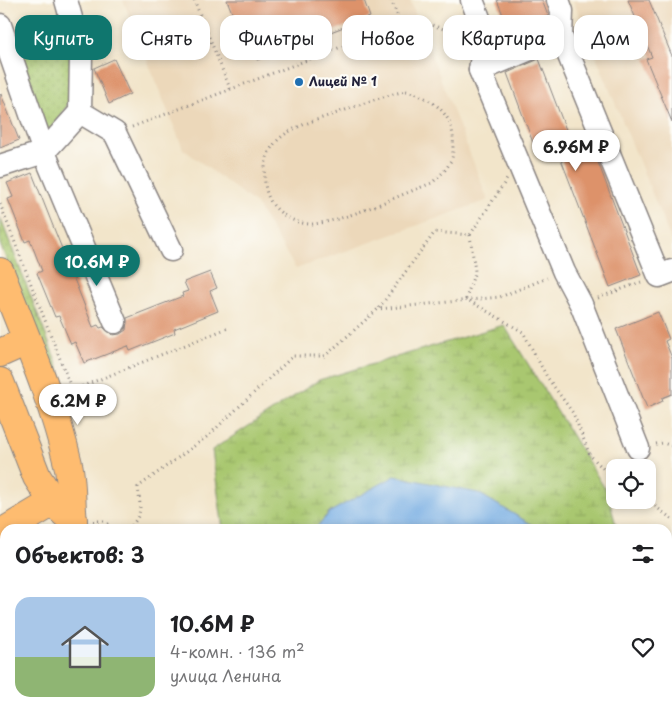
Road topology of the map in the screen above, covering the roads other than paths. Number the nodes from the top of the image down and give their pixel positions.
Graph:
1 (66, 0) edge
2 (472, 0) edge
3 (558, 0) edge
4 (562, 15) edge
5 (0, 25) edge
6 (564, 43) edge
7 (504, 60) edge
8 (480, 70) junction
9 (80, 112) junction
10 (44, 152) junction
11 (0, 166) edge
12 (171, 250) dead end
13 (0, 272) edge
14 (665, 274) edge
15 (115, 322) dead end
16 (27, 341) junction
17 (0, 353) edge
18 (0, 382) edge
19 (638, 448) dead end
20 (63, 498) junction
21 (18, 524) edge
22 (73, 524) edge

1 - 9 lane
2 - 8 lane
3 - 4 lane
5 - 10 lane
6 - 14 lane
7 - 8 lane
8 - 19 lane
9 - 10 lane
9 - 12 lane
10 - 11 lane
10 - 15 lane
13 - 16 main road
16 - 17 main road
16 - 20 main road
18 - 20 main road
20 - 21 main road
20 - 22 main road

